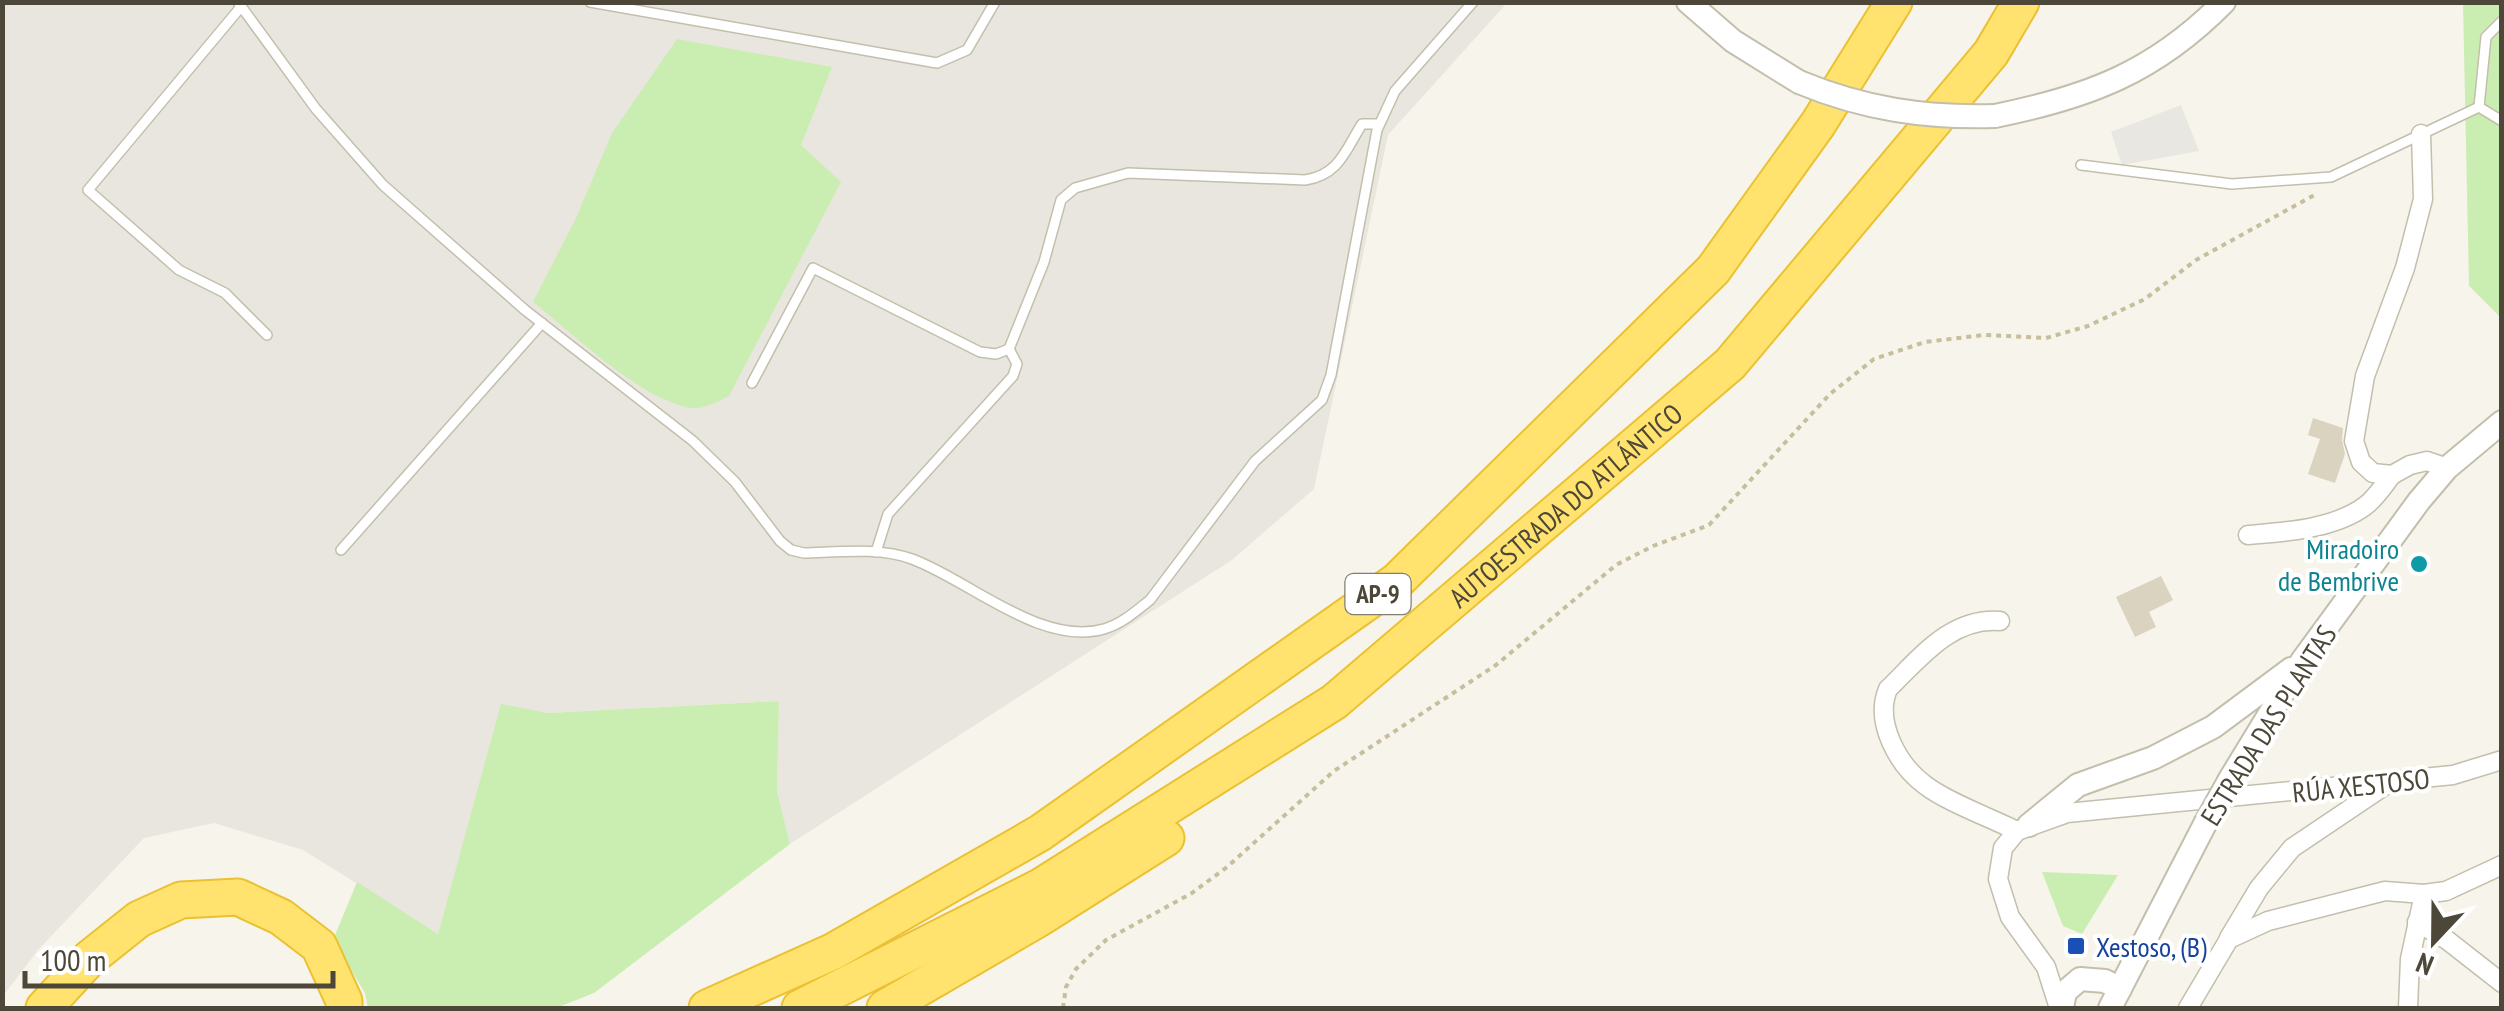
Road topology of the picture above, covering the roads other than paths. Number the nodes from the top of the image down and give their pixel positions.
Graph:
1 (590, 2) edge
2 (995, 2) edge
3 (1472, 2) edge
4 (1688, 2) edge
5 (1894, 2) edge
6 (2021, 2) edge
7 (2224, 2) edge
8 (239, 5) edge
9 (2502, 21) edge
10 (2478, 107) junction
11 (2502, 121) edge
12 (1379, 124) junction
13 (2421, 134) junction
14 (2081, 165) dead end
15 (542, 322) junction
16 (266, 335) dead end
17 (1009, 349) junction
18 (752, 383) dead end
19 (2502, 422) edge
20 (2447, 468) junction
21 (2392, 475) junction
22 (2248, 536) dead end
23 (341, 550) dead end
24 (876, 552) junction
25 (2000, 621) dead end
26 (2302, 661) junction
27 (1334, 702) junction
28 (2502, 760) edge
29 (2390, 782) junction
30 (2023, 828) junction
31 (2502, 865) edge
32 (2424, 894) junction
33 (2417, 922) junction
34 (2229, 939) junction
35 (2046, 966) junction
36 (2080, 979) junction
37 (2502, 983) edge
38 (2115, 999) edge
39 (44, 1008) edge
40 (344, 1008) edge
41 (707, 1008) edge
42 (800, 1008) edge
43 (885, 1008) edge
44 (2061, 1008) edge
45 (2188, 1008) edge
46 (2408, 1008) edge

1 - 2 lane
3 - 12 lane
4 - 7 street, bridge
5 - 41 highway, AUTOESTRADA DO ATLÁNTICO / AP-9
6 - 27 highway, AUTOESTRADA DO ATLÁNTICO / AP-9
8 - 15 lane
8 - 16 lane
9 - 10 lane
10 - 11 lane
10 - 13 lane
12 - 17 lane
12 - 24 lane
13 - 14 lane
13 - 21 street
15 - 23 lane
15 - 24 lane
17 - 18 lane
17 - 24 lane
19 - 20 street, ESTRADA DAS PLANTAS
20 - 21 street
20 - 26 street, ESTRADA DAS PLANTAS
21 - 22 street
25 - 30 street
26 - 30 street
26 - 38 street, ESTRADA DAS PLANTAS, bridge
27 - 42 highway, AUTOESTRADA DO ATLÁNTICO / AP-9
27 - 43 highway
28 - 29 street, RÚA XESTOSO
29 - 30 street, RÚA XESTOSO
29 - 34 street
30 - 35 street
31 - 32 street
32 - 33 street
32 - 34 street
33 - 37 street
33 - 46 street
34 - 45 street
35 - 36 street
35 - 44 street
36 - 38 street
36 - 44 street
39 - 40 highway

